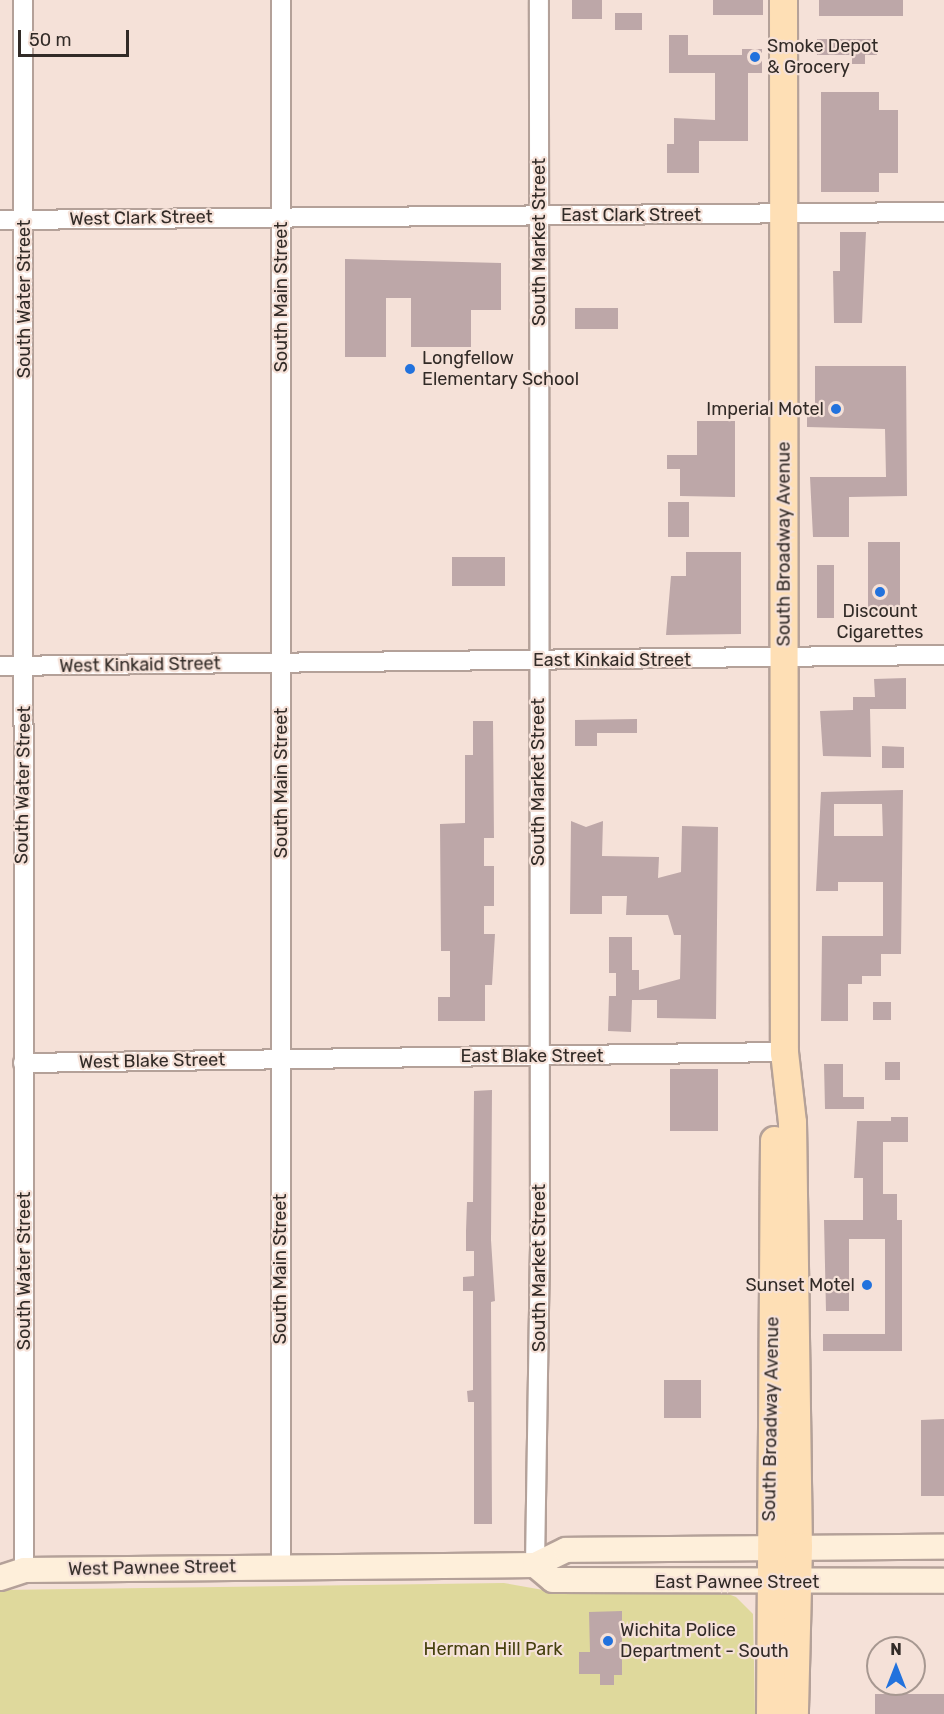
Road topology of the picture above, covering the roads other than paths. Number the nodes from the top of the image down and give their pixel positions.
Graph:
1 (23, 0) edge
2 (281, 0) edge
3 (539, 0) edge
4 (783, 0) edge
5 (944, 212) edge
6 (539, 215) junction
7 (783, 215) junction
8 (281, 217) junction
9 (23, 219) junction
10 (0, 220) edge
11 (944, 655) edge
12 (784, 657) junction
13 (539, 660) junction
14 (281, 663) junction
15 (0, 666) edge
16 (24, 666) junction
17 (783, 1052) junction
18 (539, 1056) junction
19 (280, 1059) junction
20 (23, 1063) junction
21 (770, 1545) junction
22 (798, 1546) junction
23 (944, 1547) edge
24 (0, 1560) edge
25 (535, 1565) junction
26 (281, 1566) junction
27 (24, 1570) junction
28 (0, 1578) edge
29 (944, 1581) edge
30 (769, 1582) junction
31 (797, 1582) junction
32 (770, 1714) edge
33 (794, 1714) edge

1 - 9 street, South Water Street
2 - 8 street, South Main Street
3 - 6 street, South Market Street
4 - 7 main road, South Broadway Avenue
5 - 7 street, East Clark Street
6 - 7 street, East Clark Street
6 - 8 street, East Clark Street
6 - 13 street, South Market Street
7 - 12 main road, South Broadway Avenue
8 - 9 street, West Clark Street
8 - 14 street, South Main Street
9 - 10 street, West Clark Street
9 - 16 street, South Water Street
11 - 12 street, East Kinkaid Street
12 - 13 street, East Kinkaid Street
12 - 17 main road, South Broadway Avenue
13 - 14 street, East Kinkaid Street
13 - 18 street, South Market Street
14 - 16 street, West Kinkaid Street
14 - 19 street, South Main Street
15 - 16 street, West Kinkaid Street
16 - 20 street, South Water Street
17 - 18 street, East Blake Street
17 - 21 main road, South Broadway Avenue
17 - 22 main road, South Broadway Avenue
18 - 19 street, East Blake Street
18 - 25 street, South Market Street
19 - 20 street, West Blake Street
19 - 26 street, South Main Street
20 - 27 street, South Water Street
21 - 22 main road, East Pawnee Street
21 - 25 main road, East Pawnee Street
21 - 30 main road, South Broadway Avenue
22 - 23 main road, East Pawnee Street
22 - 31 main road, South Broadway Avenue
24 - 27 main road, West Pawnee Street
25 - 26 main road, East Pawnee Street
25 - 30 main road, East Pawnee Street
26 - 27 main road, West Pawnee Street
27 - 28 main road, West Pawnee Street
29 - 31 main road, East Pawnee Street
30 - 31 main road, East Pawnee Street
30 - 32 main road, South Broadway Avenue
31 - 33 main road, South Broadway Avenue

